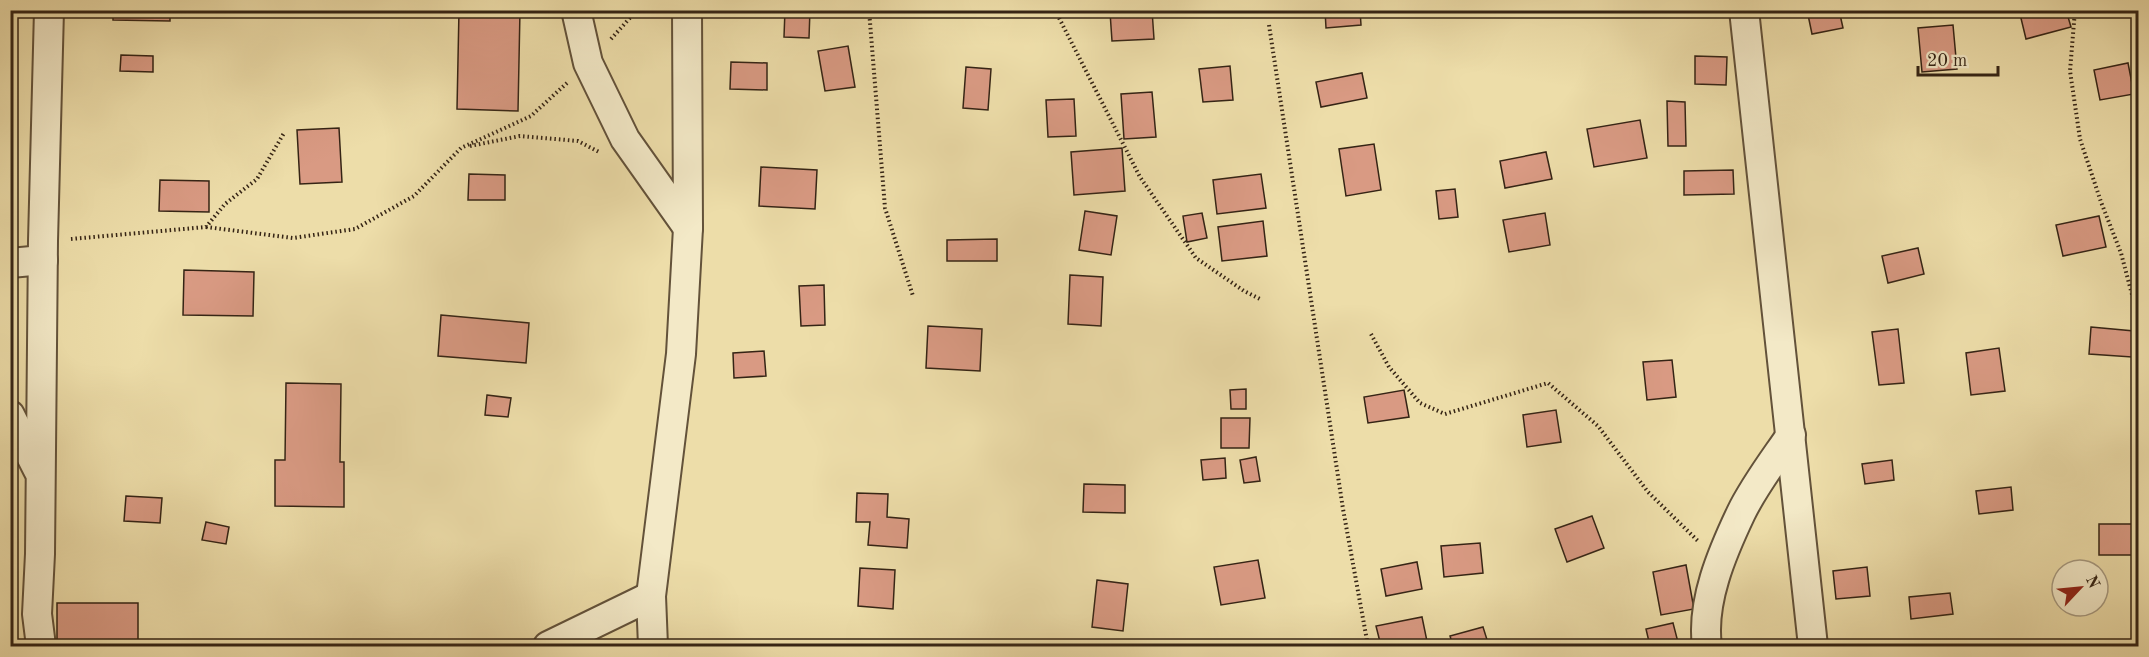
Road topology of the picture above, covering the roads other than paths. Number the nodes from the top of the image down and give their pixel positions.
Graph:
1 (49, 10) edge
2 (576, 10) edge
3 (687, 10) edge
4 (1744, 10) edge
5 (688, 228) junction
6 (43, 250) junction
7 (10, 262) edge
8 (43, 359) junction
9 (11, 416) edge
10 (1791, 435) junction
11 (40, 475) junction
12 (651, 596) junction
13 (40, 646) edge
14 (548, 646) edge
15 (653, 646) edge
16 (1707, 646) edge
17 (1813, 646) edge

1 - 6 street
2 - 5 street
3 - 5 street
4 - 10 street
5 - 12 street
6 - 7 street
6 - 8 street
8 - 9 street
8 - 11 street
9 - 11 street
10 - 16 street
10 - 17 street
11 - 13 street
12 - 14 street
12 - 15 street

